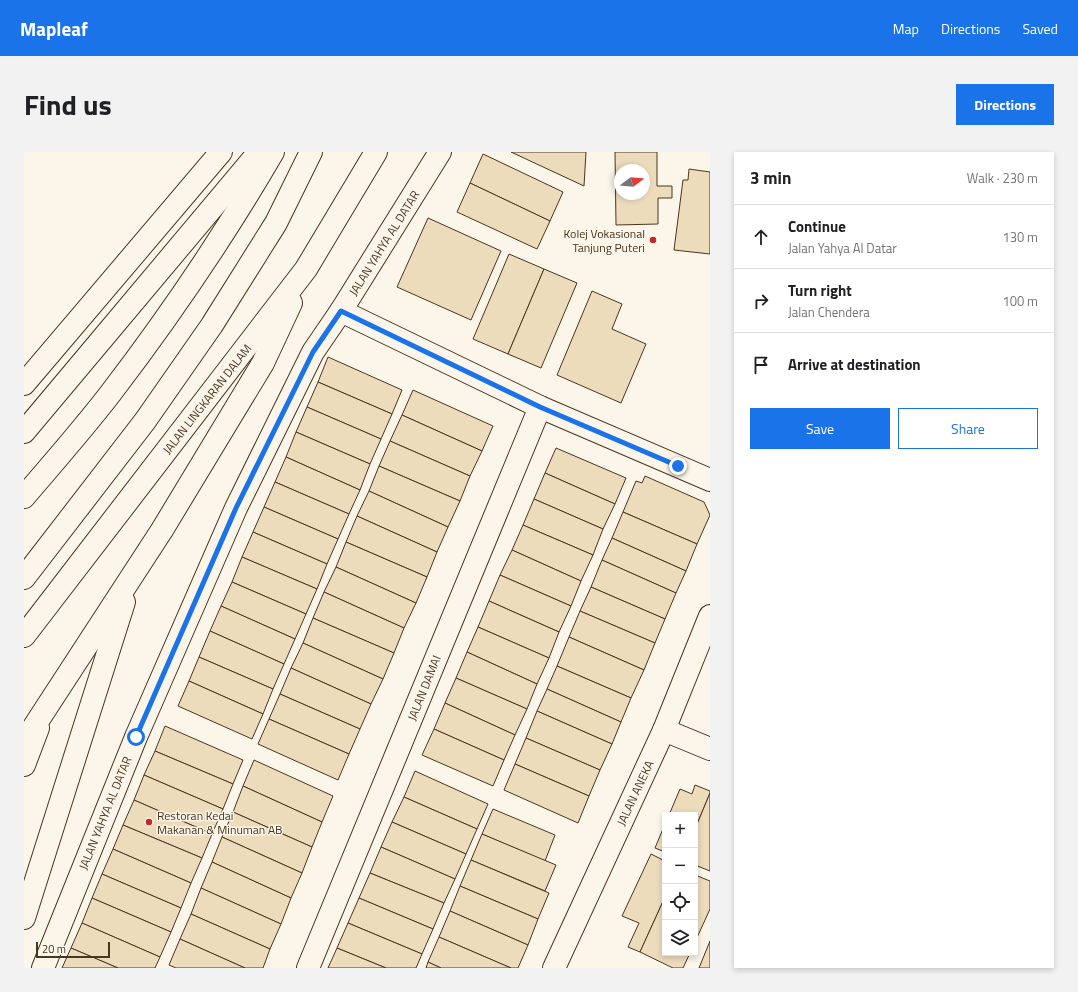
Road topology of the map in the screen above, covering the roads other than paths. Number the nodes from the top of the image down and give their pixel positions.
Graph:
1 (221, 152) edge
2 (259, 152) edge
3 (273, 152) edge
4 (311, 152) edge
5 (376, 152) edge
6 (440, 152) edge
7 (306, 269) junction
8 (341, 311) junction
9 (24, 384) edge
10 (540, 407) junction
11 (24, 432) edge
12 (710, 480) edge
13 (24, 497) edge
14 (132, 577) junction
15 (24, 578) edge
16 (710, 616) edge
17 (24, 636) edge
18 (44, 712) junction
19 (24, 730) edge
20 (664, 730) junction
21 (24, 742) edge
22 (710, 750) edge
23 (24, 765) edge
24 (24, 918) edge
25 (43, 968) edge
26 (308, 968) edge
27 (554, 968) edge

1 - 9 main road
2 - 11 main road
3 - 13 main road
4 - 15 main road
5 - 7 main road, JALAN LINGKARAN DALAM
6 - 8 main road, JALAN YAHYA AL DATAR
7 - 14 main road
7 - 17 main road, JALAN LINGKARAN DALAM
8 - 10 main road
8 - 25 main road, JALAN YAHYA AL DATAR
10 - 12 main road
10 - 26 main road, JALAN DAMAI
14 - 18 main road
14 - 24 main road
16 - 20 main road, JALAN ANEKA
18 - 19 main road
18 - 21 main road
18 - 23 main road
20 - 22 main road
20 - 27 main road, JALAN ANEKA

